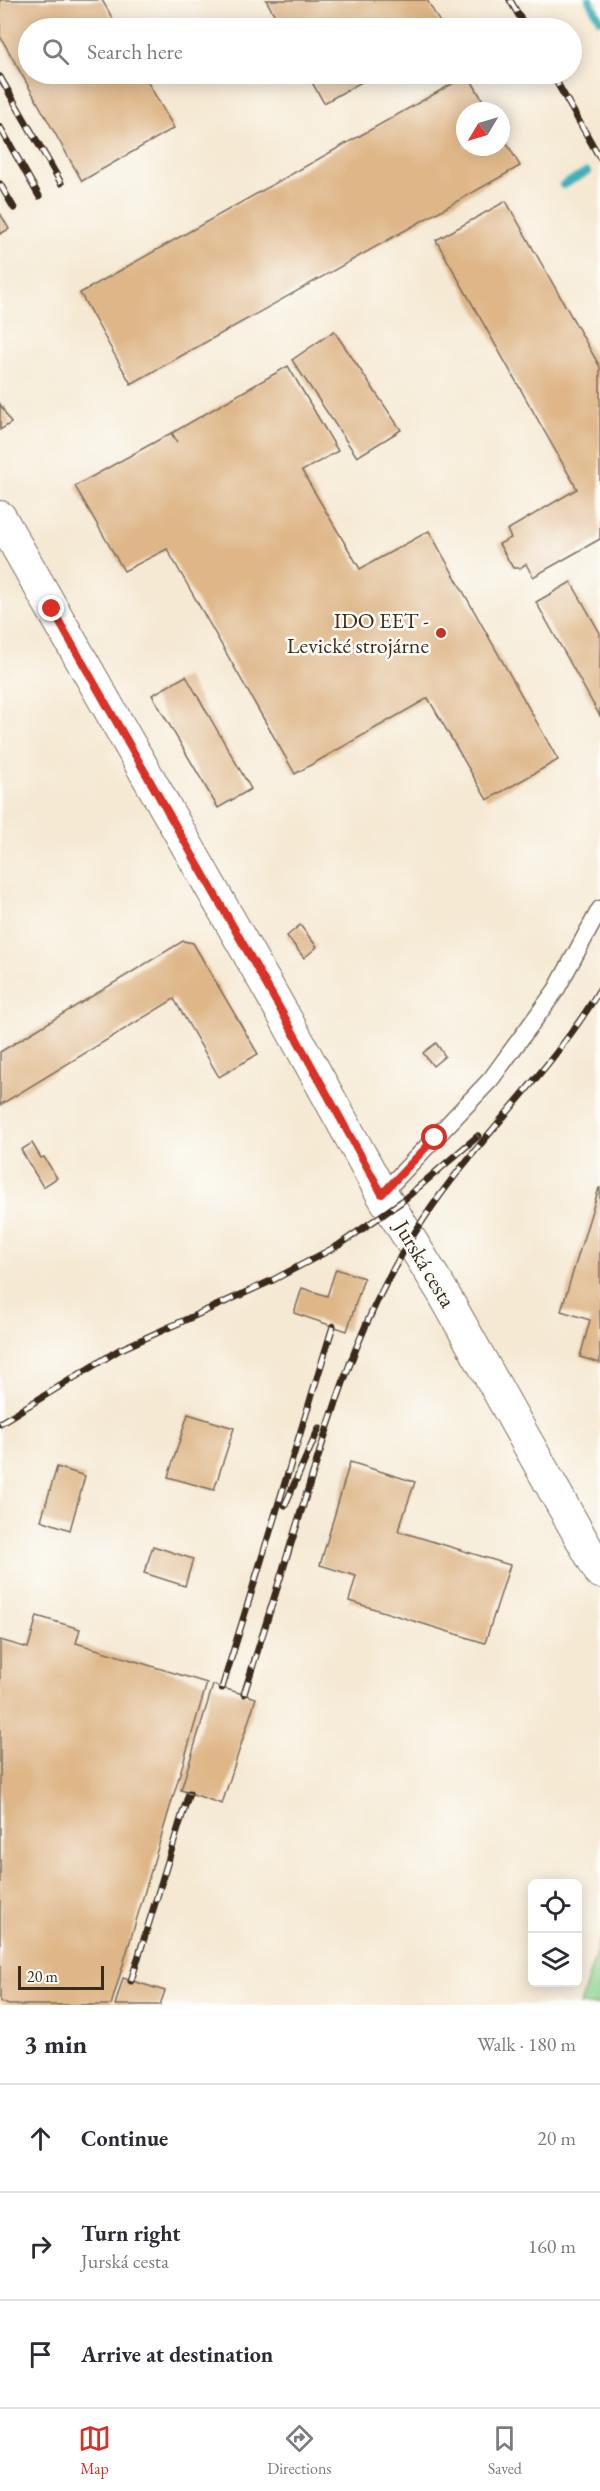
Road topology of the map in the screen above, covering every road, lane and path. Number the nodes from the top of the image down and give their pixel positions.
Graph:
1 (0, 517) edge
2 (600, 909) edge
3 (382, 1194) junction
4 (600, 1572) edge

1 - 3 street, Jurská cesta
2 - 3 lane
3 - 4 street, Jurská cesta

